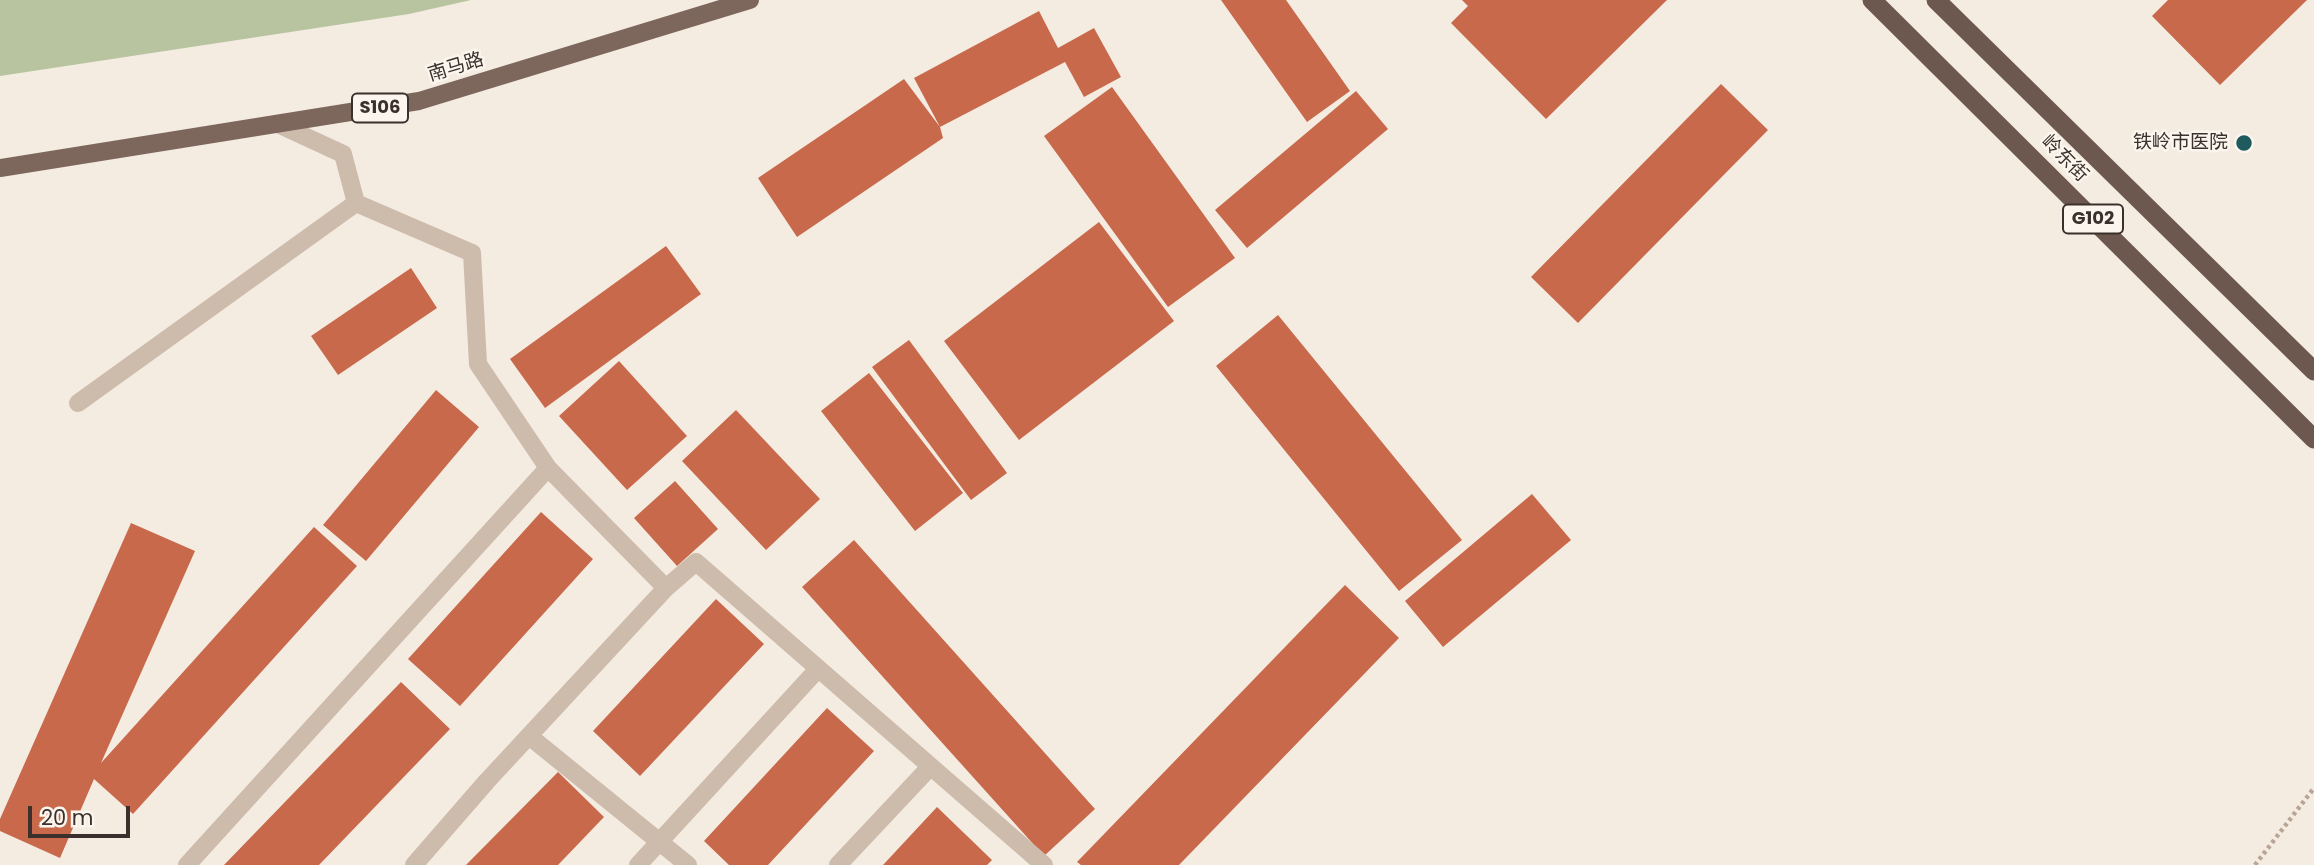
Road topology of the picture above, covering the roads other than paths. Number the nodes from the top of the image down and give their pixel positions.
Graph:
1 (750, 0) edge
2 (1872, 0) edge
3 (1936, 0) edge
4 (278, 124) junction
5 (0, 168) edge
6 (356, 203) junction
7 (2314, 372) edge
8 (78, 403) dead end
9 (2314, 439) edge
10 (548, 468) junction
11 (666, 588) junction
12 (818, 669) junction
13 (529, 736) junction
14 (930, 766) junction
15 (660, 842) junction
16 (187, 865) edge
17 (414, 865) edge
18 (638, 865) edge
19 (688, 865) edge
20 (838, 865) edge
21 (1044, 865) edge

1 - 4 main road, 南马路 / S106
2 - 9 highway, 岭东街 / G102
3 - 7 highway, 岭东街 / G102
4 - 5 main road, 南马路 / S106
4 - 6 street
6 - 8 street
6 - 10 street
10 - 11 street
10 - 16 street
11 - 12 street
11 - 13 street
12 - 14 street
12 - 15 street
13 - 15 street
13 - 17 street
14 - 20 street
14 - 21 street
15 - 18 street
15 - 19 street

